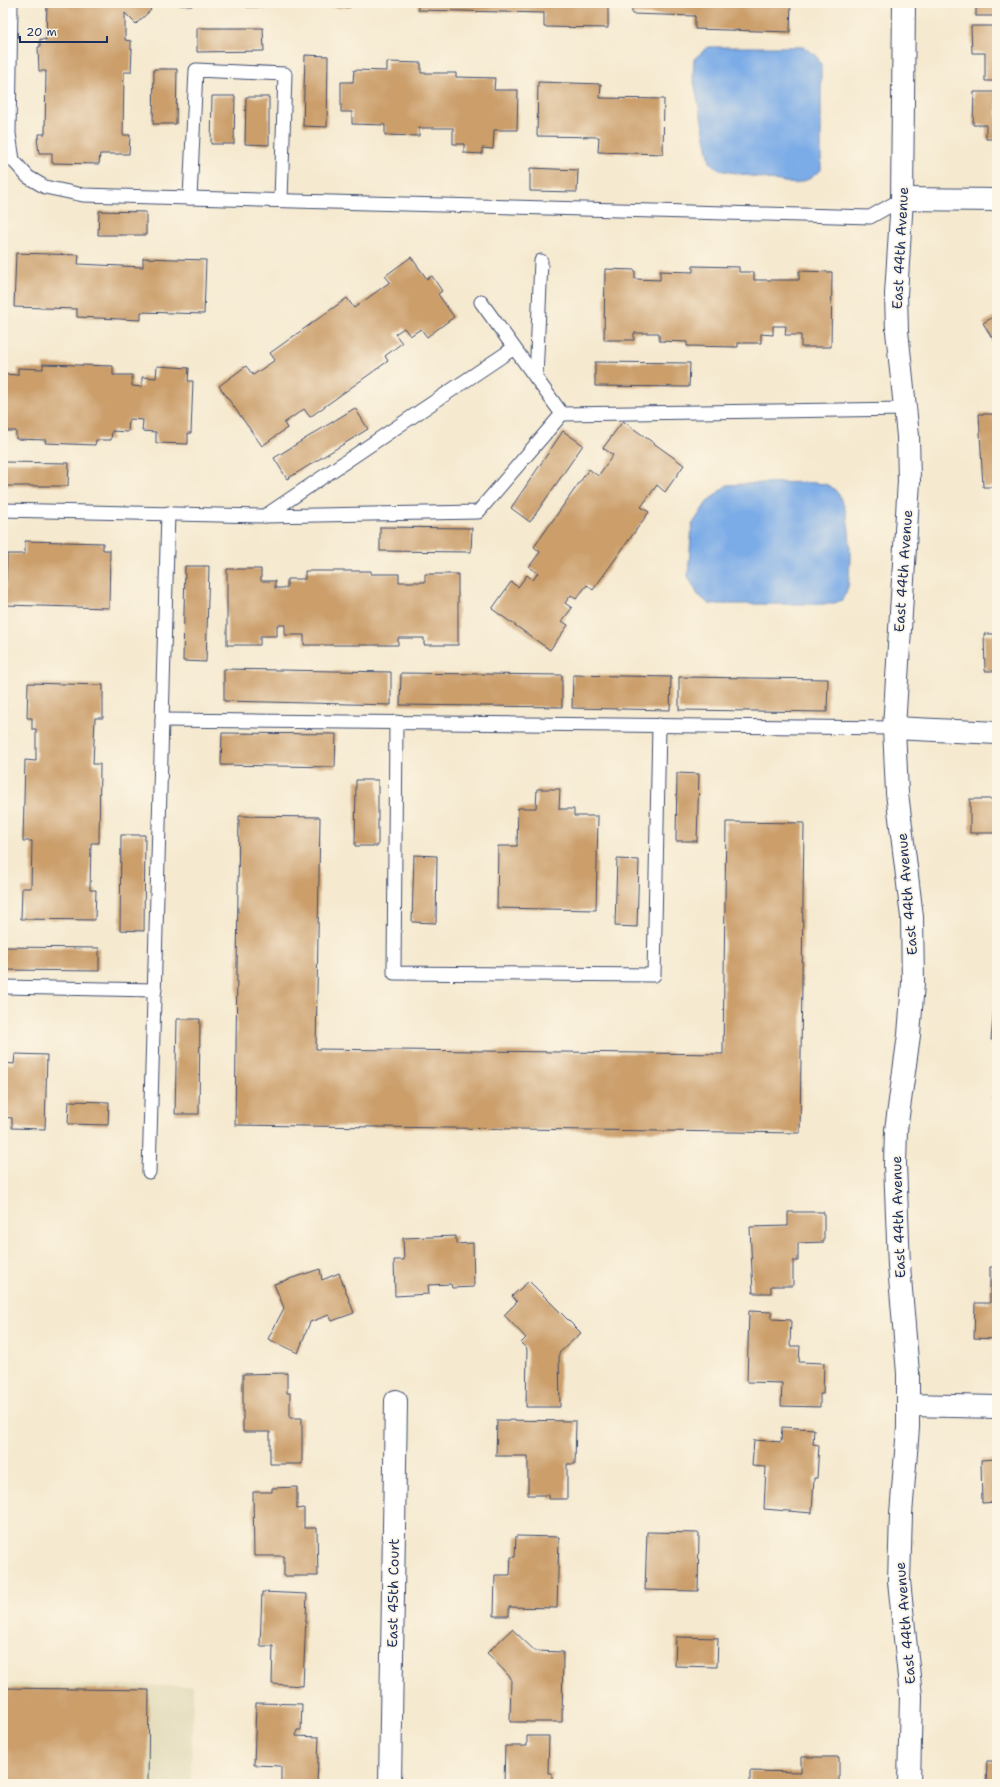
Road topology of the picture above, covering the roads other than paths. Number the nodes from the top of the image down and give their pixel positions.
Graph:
1 (11, 3) edge
2 (904, 3) edge
3 (190, 198) junction
4 (902, 198) junction
5 (281, 200) junction
6 (997, 200) edge
7 (541, 261) dead end
8 (481, 302) dead end
9 (514, 348) junction
10 (536, 378) junction
11 (906, 409) junction
12 (562, 414) junction
13 (3, 510) edge
14 (168, 513) junction
15 (265, 516) junction
16 (162, 720) junction
17 (396, 722) junction
18 (659, 725) junction
19 (894, 728) junction
20 (997, 733) edge
21 (3, 987) edge
22 (155, 990) junction
23 (149, 1172) dead end
24 (396, 1401) dead end
25 (909, 1405) junction
26 (997, 1407) edge
27 (390, 1784) edge
28 (909, 1784) edge

1 - 3 lane
2 - 4 street, East 44th Avenue
3 - 5 lane
3 - 5 lane
4 - 5 lane
4 - 6 street
4 - 11 street, East 44th Avenue
7 - 10 lane
8 - 9 lane
9 - 10 lane
9 - 15 lane
10 - 12 lane
11 - 12 lane
11 - 19 street, East 44th Avenue
12 - 15 lane
13 - 14 lane
14 - 15 lane
14 - 16 lane
16 - 17 lane
16 - 22 lane
17 - 18 lane
17 - 18 lane
18 - 19 lane
19 - 20 street
19 - 25 street, East 44th Avenue
21 - 22 lane
22 - 23 lane
24 - 27 street, East 45th Court
25 - 26 street
25 - 28 street, East 44th Avenue

